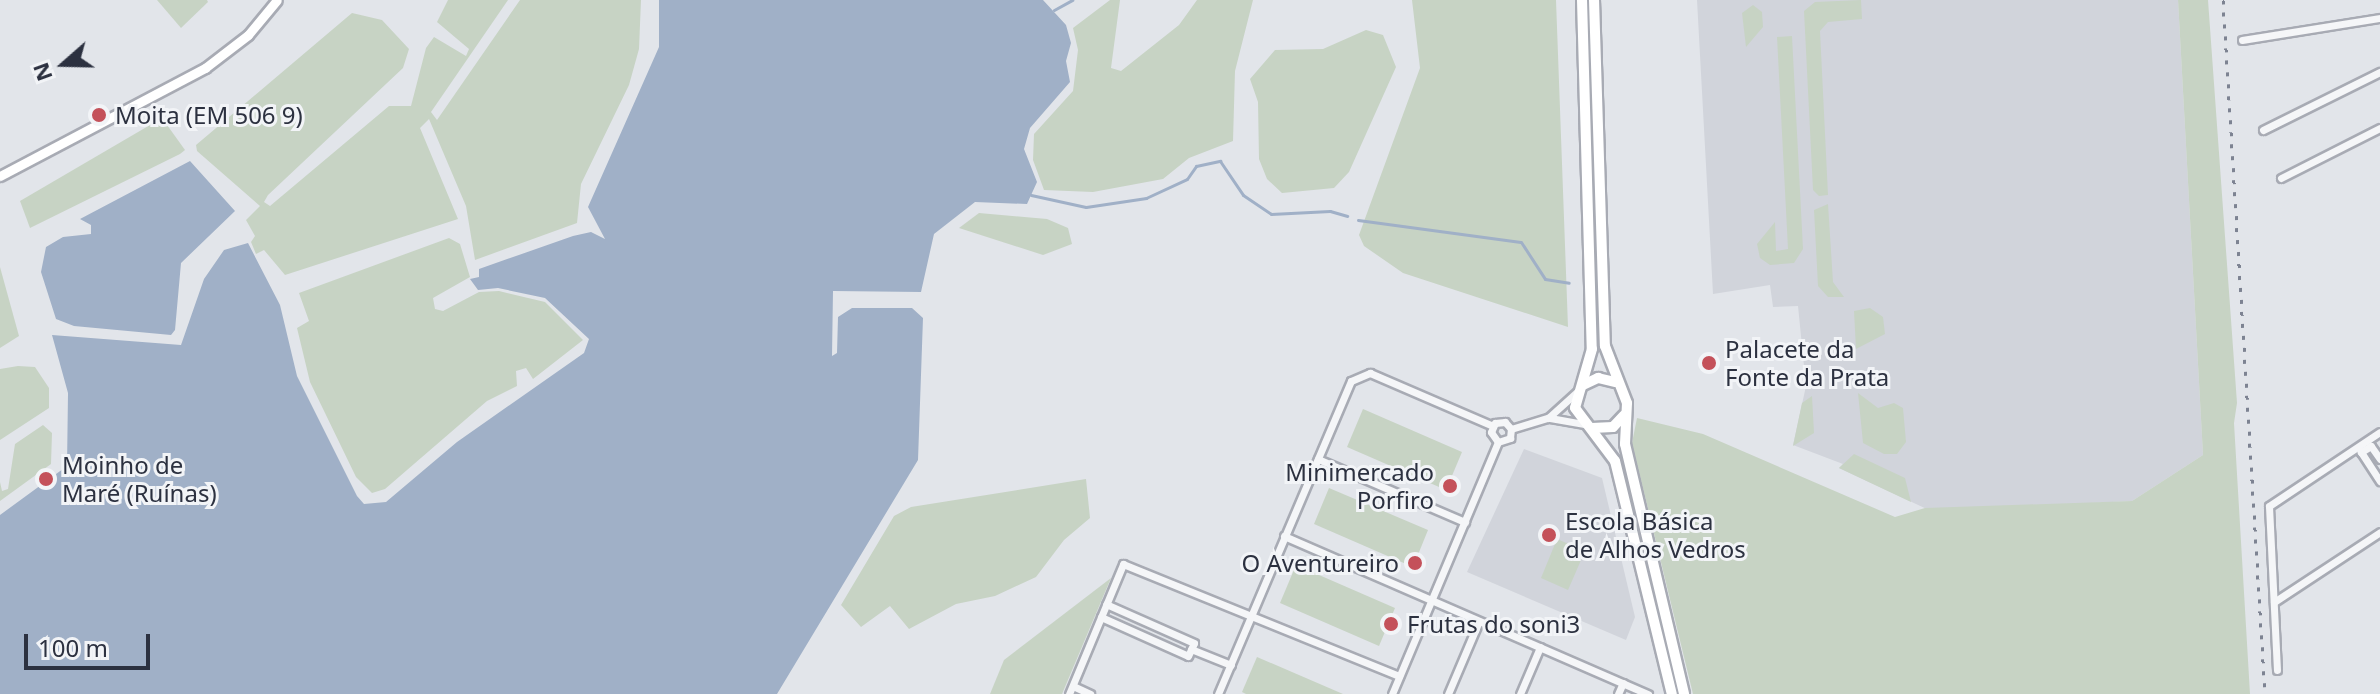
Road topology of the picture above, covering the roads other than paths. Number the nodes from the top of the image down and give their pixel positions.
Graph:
1 (277, 0) edge
2 (1582, 0) edge
3 (1594, 0) edge
4 (2380, 18) edge
5 (2242, 40) dead end
6 (2380, 72) edge
7 (2380, 128) edge
8 (2263, 130) dead end
9 (0, 176) edge
10 (2281, 178) dead end
11 (1616, 382) junction
12 (1580, 388) junction
13 (1624, 415) junction
14 (1548, 418) junction
15 (1493, 426) junction
16 (1587, 426) junction
17 (1511, 429) junction
18 (2380, 432) edge
19 (1498, 442) junction
20 (1318, 459) junction
21 (2380, 459) edge
22 (2380, 481) edge
23 (1465, 522) junction
24 (2380, 532) edge
25 (1284, 536) junction
26 (1432, 600) junction
27 (2274, 602) junction
28 (1106, 604) junction
29 (1101, 617) junction
30 (1251, 617) junction
31 (1479, 621) junction
32 (1540, 647) junction
33 (1191, 649) junction
34 (1231, 665) junction
35 (2277, 670) dead end
36 (1399, 676) junction
37 (1623, 683) junction
38 (1071, 690) edge
39 (1090, 694) edge
40 (1218, 694) edge
41 (1392, 694) edge
42 (1448, 694) edge
43 (1520, 694) edge
44 (1618, 694) edge
45 (1648, 694) edge
46 (1672, 694) edge
47 (1684, 694) edge

1 - 9 street
2 - 12 main road
3 - 11 main road
4 - 5 street
6 - 8 street
7 - 10 street
11 - 12 main road
11 - 13 main road
12 - 14 street
12 - 16 main road
13 - 16 main road
13 - 47 main road
14 - 16 street
14 - 17 street
15 - 17 street
15 - 19 street
15 - 20 street
16 - 46 main road
17 - 19 street
18 - 27 street
19 - 23 street
20 - 23 street
20 - 25 street
21 - 22 street
23 - 26 street
24 - 27 street
25 - 26 street
25 - 30 street
26 - 31 street
26 - 36 street
27 - 35 street
28 - 29 street
28 - 30 street
28 - 33 street
29 - 33 street
29 - 38 street
30 - 34 street
30 - 36 street
31 - 32 street
31 - 42 street
32 - 37 street
32 - 43 street
33 - 34 street
34 - 40 street
36 - 41 street
37 - 44 street
37 - 45 street
38 - 39 street

